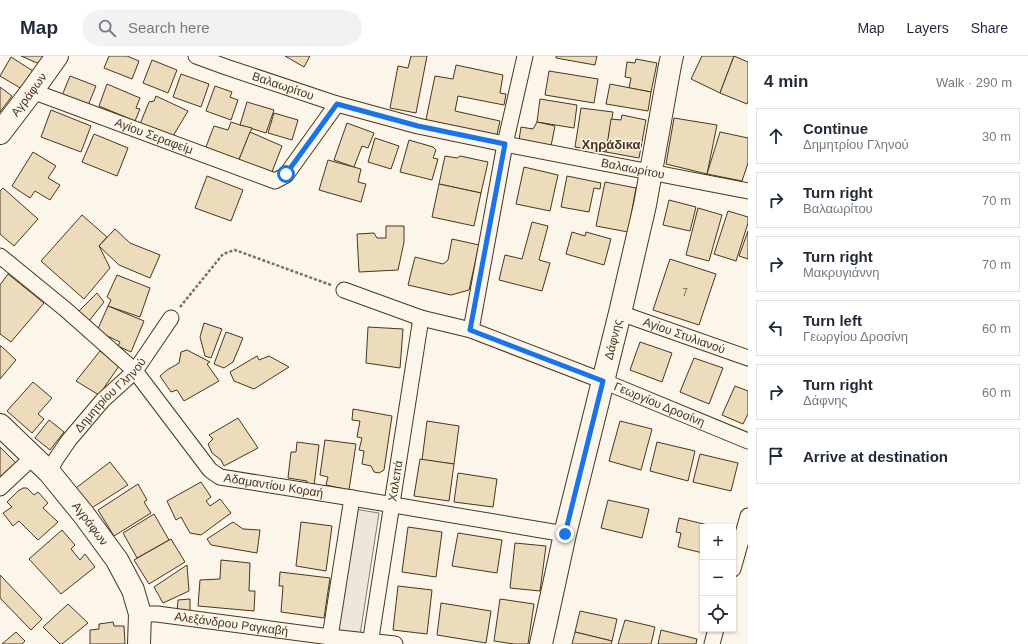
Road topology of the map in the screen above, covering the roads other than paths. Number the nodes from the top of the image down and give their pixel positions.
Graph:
1 (57, 56) edge
2 (196, 56) edge
3 (525, 56) edge
4 (672, 56) edge
5 (228, 62) edge
6 (32, 91) junction
7 (337, 104) junction
8 (0, 133) edge
9 (505, 144) junction
10 (652, 172) junction
11 (748, 190) edge
12 (0, 256) edge
13 (344, 290) road end
14 (620, 313) junction
15 (171, 318) road end
16 (421, 318) junction
17 (470, 330) junction
18 (748, 358) edge
19 (135, 371) junction
20 (603, 381) junction
21 (0, 425) edge
22 (748, 441) edge
23 (33, 457) junction
24 (49, 472) junction
25 (0, 488) edge
26 (352, 498) junction
27 (392, 504) junction
28 (748, 516) edge
29 (565, 534) junction
30 (736, 560) edge
31 (140, 614) junction
32 (715, 632) edge
33 (330, 637) junction
34 (370, 642) edge
35 (139, 644) edge
36 (395, 644) edge
37 (541, 644) edge
38 (712, 644) edge

1 - 6 street, Αγράφων
2 - 5 street, Βαλαωρίτου
3 - 9 street
4 - 10 street, Δάφνης
5 - 7 street, Βαλαωρίτου
6 - 7 street, Αγίου Σεραφείμ
6 - 8 street, Αγράφων
7 - 9 street, Βαλαωρίτου
9 - 10 street, Βαλαωρίτου
9 - 17 street
10 - 11 street, Βαλαωρίτου
10 - 14 street, Δάφνης
12 - 19 street, Αδαμαντίου Κοραή
13 - 16 street, Γεωργίου Δροσίνη
14 - 18 street, Αγίου Στυλιανού
14 - 20 street, Δάφνης
15 - 19 street, Δημητρίου Γληνού
16 - 17 street, Γεωργίου Δροσίνη
16 - 27 street, Χαλεπά
17 - 20 street, Γεωργίου Δροσίνη
19 - 24 street, Δημητρίου Γληνού
19 - 26 street, Αδαμαντίου Κοραή
20 - 22 street, Γεωργίου Δροσίνη
20 - 29 street, Δάφνης
21 - 23 street, Αγράφων
23 - 24 street, Αγράφων
23 - 25 street
24 - 31 street, Αγράφων
26 - 27 street, Αδαμαντίου Κοραή
26 - 33 street
27 - 29 street, Αδαμαντίου Κοραή
27 - 34 street, Χαλεπά
28 - 30 street
29 - 37 street, Δάφνης
31 - 33 street, Αλεξάνδρου Ραγκαβή
31 - 35 street, Αγράφων
32 - 38 street
33 - 34 street, Αλεξάνδρου Ραγκαβή
34 - 36 street, Αλεξάνδρου Ραγκαβή

